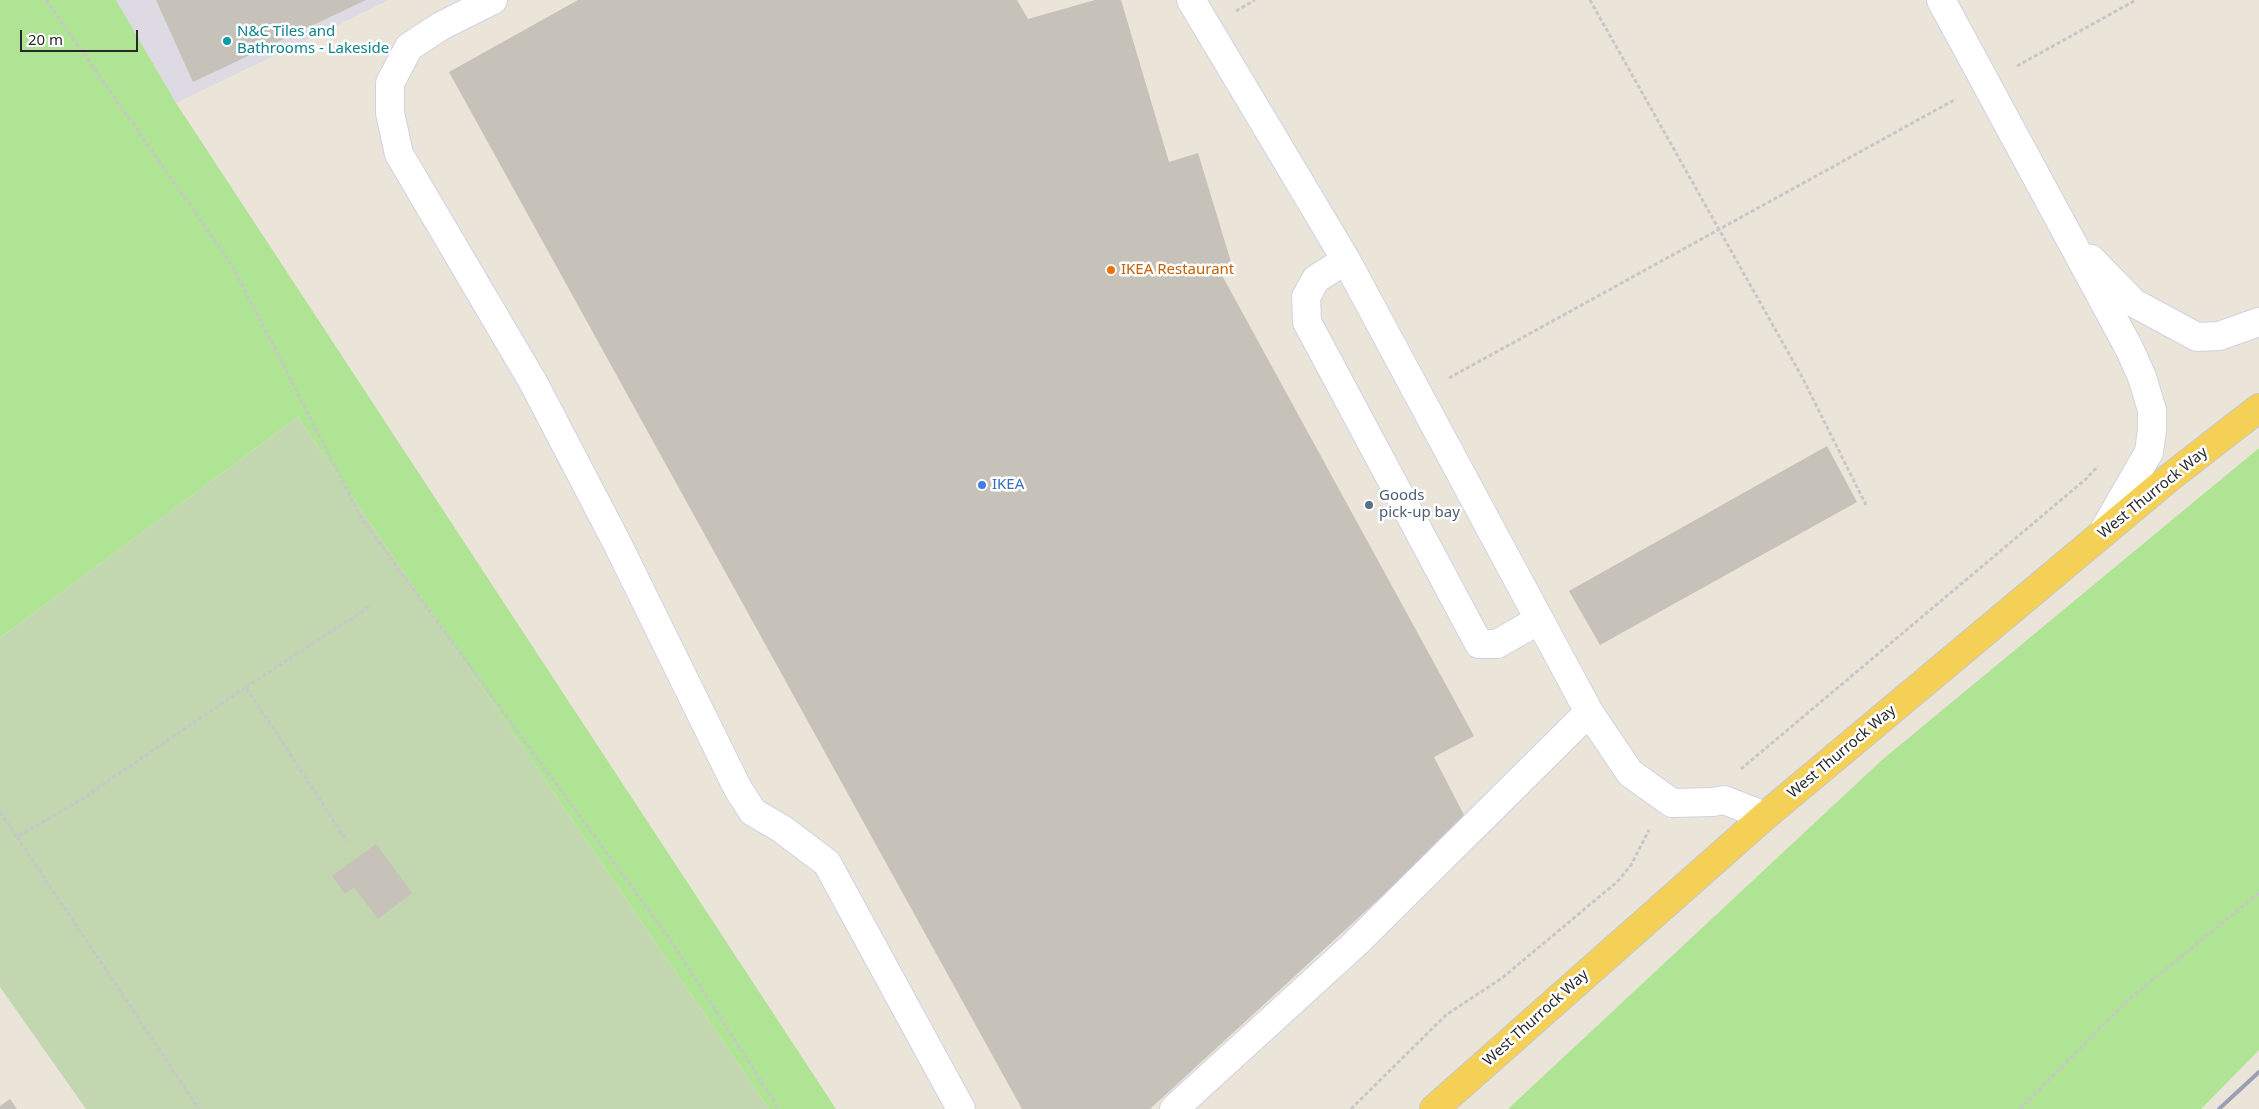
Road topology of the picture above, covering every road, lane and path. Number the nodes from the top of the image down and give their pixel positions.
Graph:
1 (46, 0) edge
2 (493, 0) edge
3 (1192, 0) edge
4 (1590, 0) edge
5 (1941, 0) edge
6 (2136, 0) edge
7 (2011, 58) dead end
8 (2016, 67) junction
9 (2020, 75) dead end
10 (1986, 83) junction
11 (1718, 229) junction
12 (2069, 237) junction
13 (1346, 260) junction
14 (2259, 322) edge
15 (1418, 395) junction
16 (2259, 408) edge
17 (2104, 460) dead end
18 (1866, 505) dead end
19 (2101, 535) junction
20 (369, 607) dead end
21 (1539, 620) junction
22 (246, 687) junction
23 (1589, 712) junction
24 (1733, 775) dead end
25 (1672, 803) junction
26 (0, 812) edge
27 (1765, 816) junction
28 (17, 837) junction
29 (347, 840) dead end
30 (2259, 893) edge
31 (199, 1109) edge
32 (779, 1109) edge
33 (960, 1109) edge
34 (1174, 1109) edge
35 (1351, 1109) edge
36 (1434, 1109) edge
37 (2020, 1109) edge

1 - 32 path
2 - 33 lane
3 - 13 lane
4 - 11 path
5 - 10 lane
6 - 8 path
7 - 8 path
8 - 9 path
10 - 11 path
10 - 12 lane
11 - 15 path
11 - 18 path
12 - 14 lane
12 - 19 lane
13 - 15 lane
13 - 21 lane
15 - 21 lane
16 - 19 main road, West Thurrock Way
17 - 24 path
19 - 27 main road, West Thurrock Way
20 - 22 path
21 - 23 lane
22 - 28 path
22 - 29 path
23 - 25 lane
23 - 34 lane
25 - 27 lane
25 - 35 path
26 - 28 path
27 - 36 main road, West Thurrock Way
28 - 31 path
30 - 37 path

